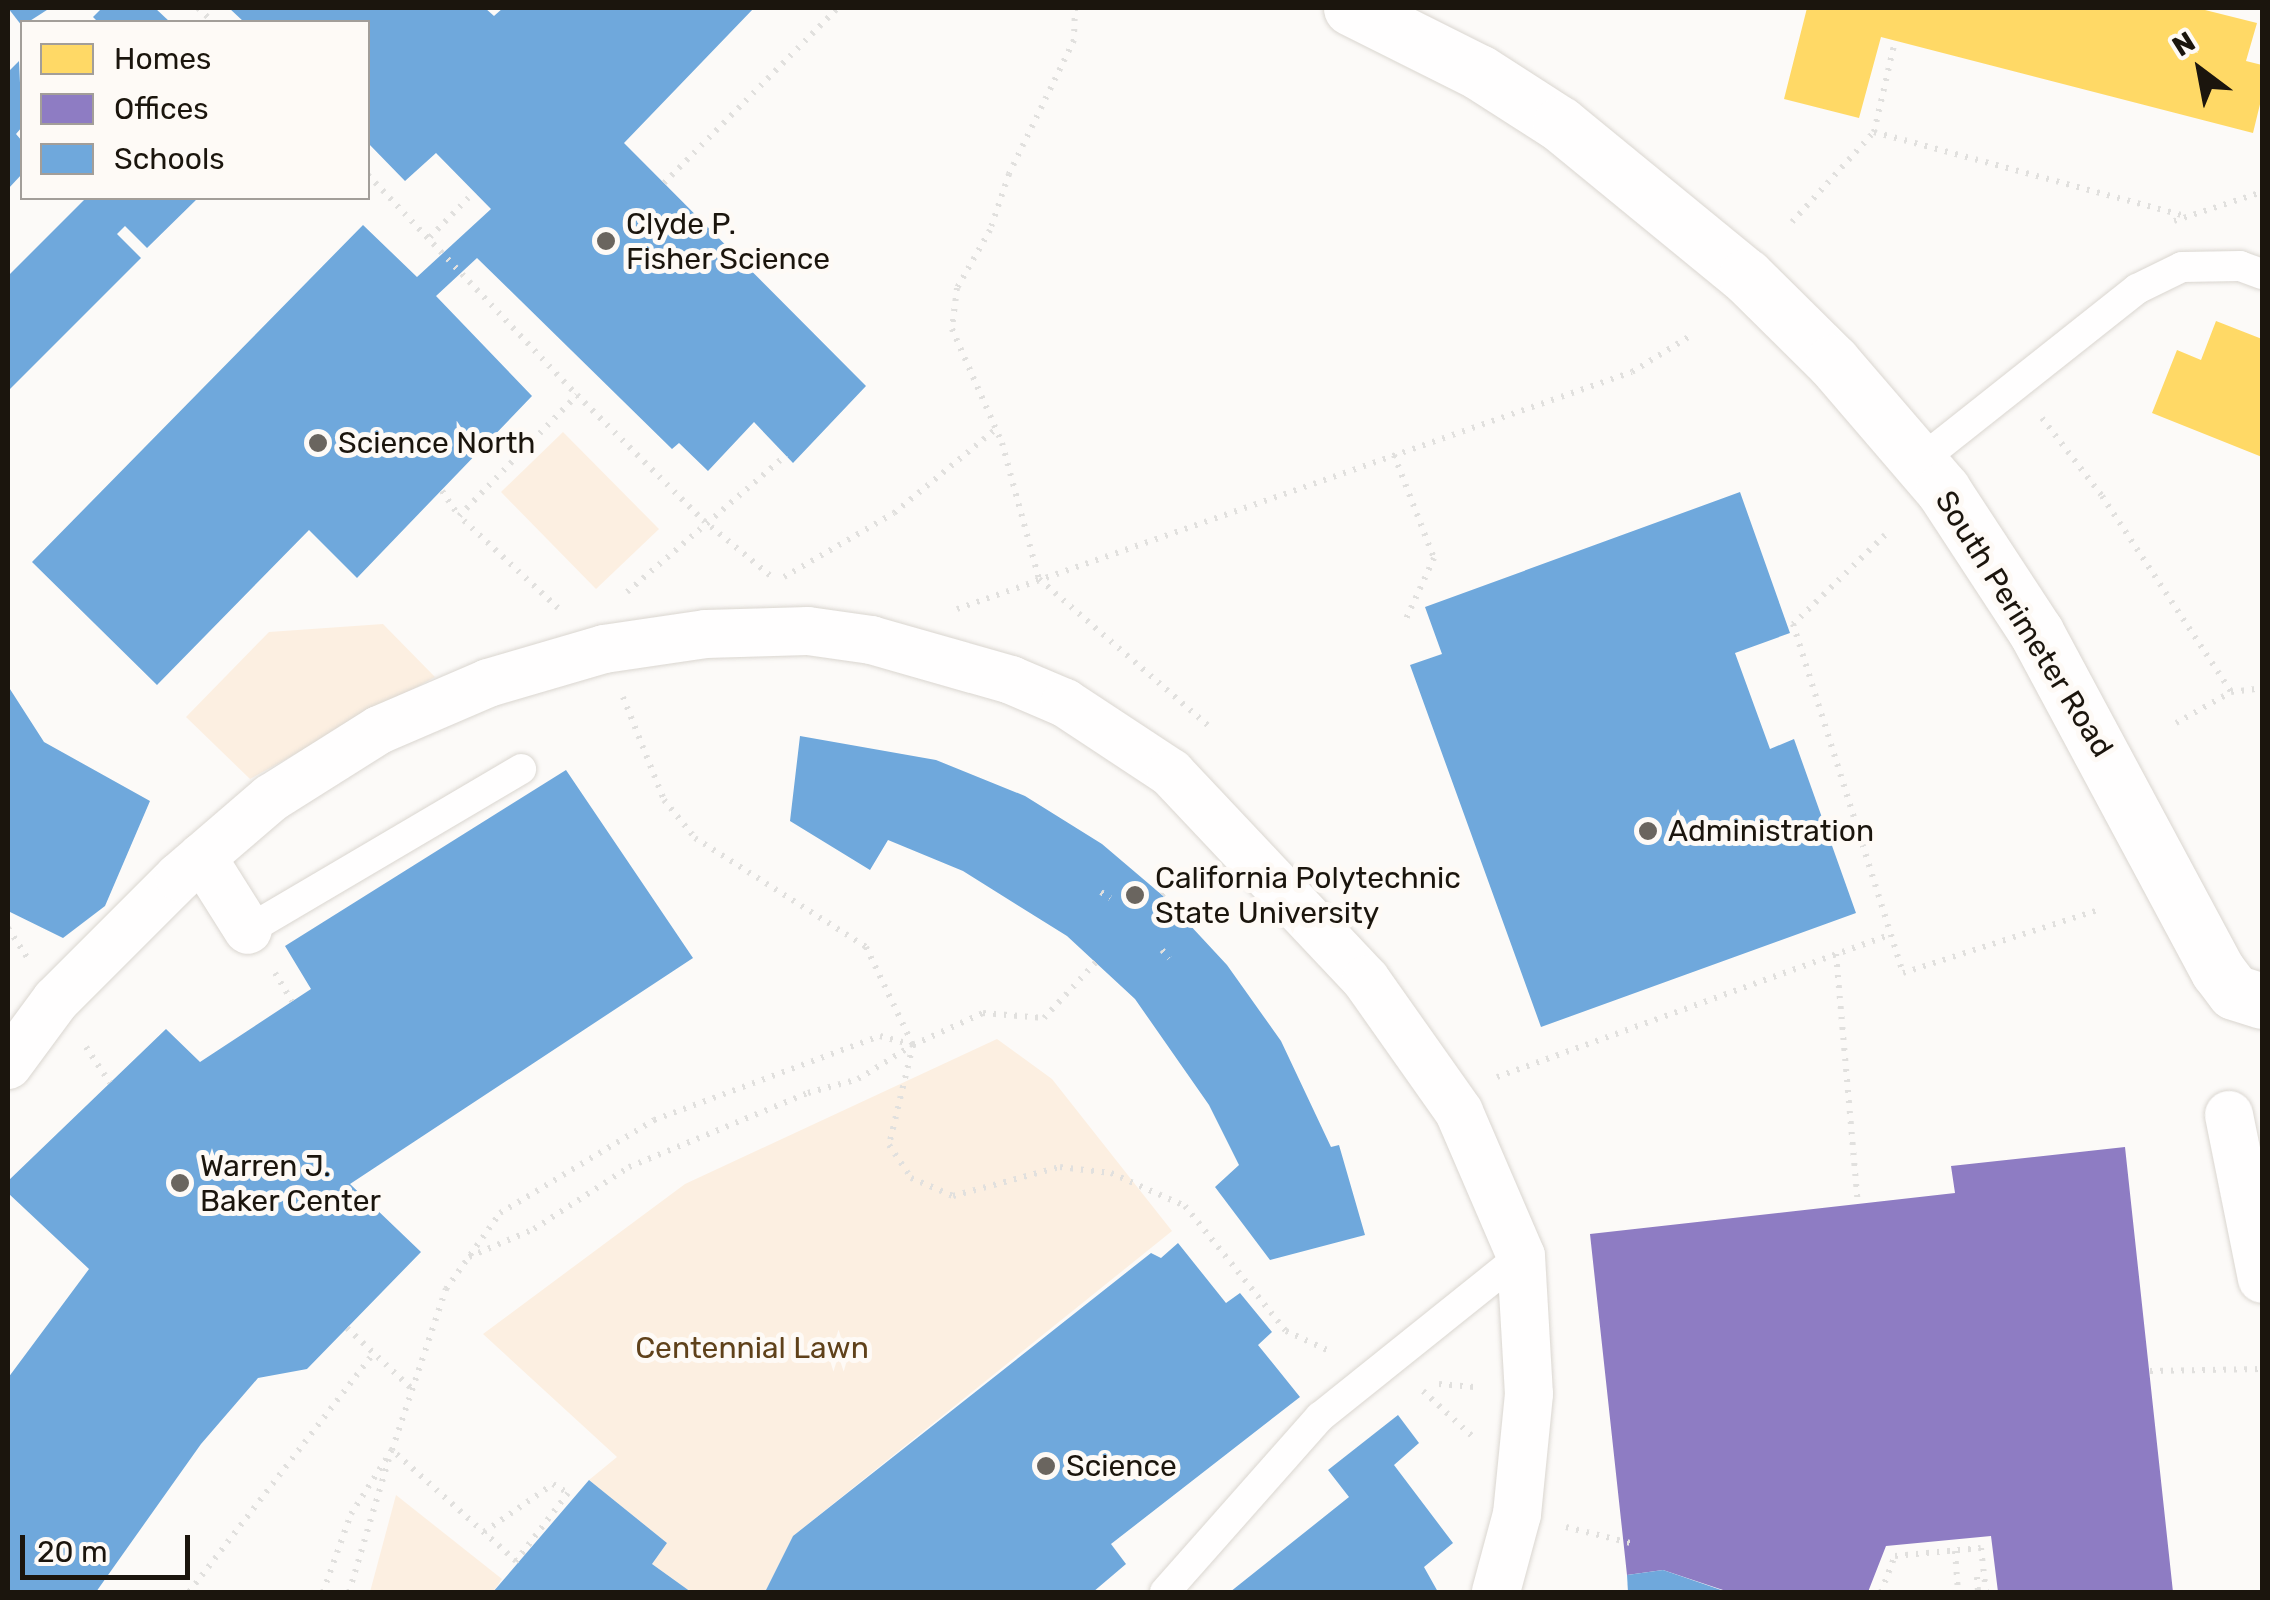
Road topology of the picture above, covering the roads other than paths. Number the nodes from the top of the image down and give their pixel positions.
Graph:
1 (1351, 8) edge
2 (2262, 274) edge
3 (1920, 462) junction
4 (520, 769) dead end
5 (202, 857) junction
6 (248, 930) joint
7 (2258, 1002) edge
8 (8, 1065) edge
9 (2229, 1115) dead end
10 (1521, 1256) junction
11 (2262, 1279) edge
12 (1164, 1592) edge
13 (1496, 1592) edge

1 - 3 street, South Perimeter Road
2 - 3 lane
3 - 7 street, South Perimeter Road
4 - 6 lane
5 - 6 street
5 - 8 street
5 - 10 street
9 - 11 street
10 - 12 lane
10 - 13 street

